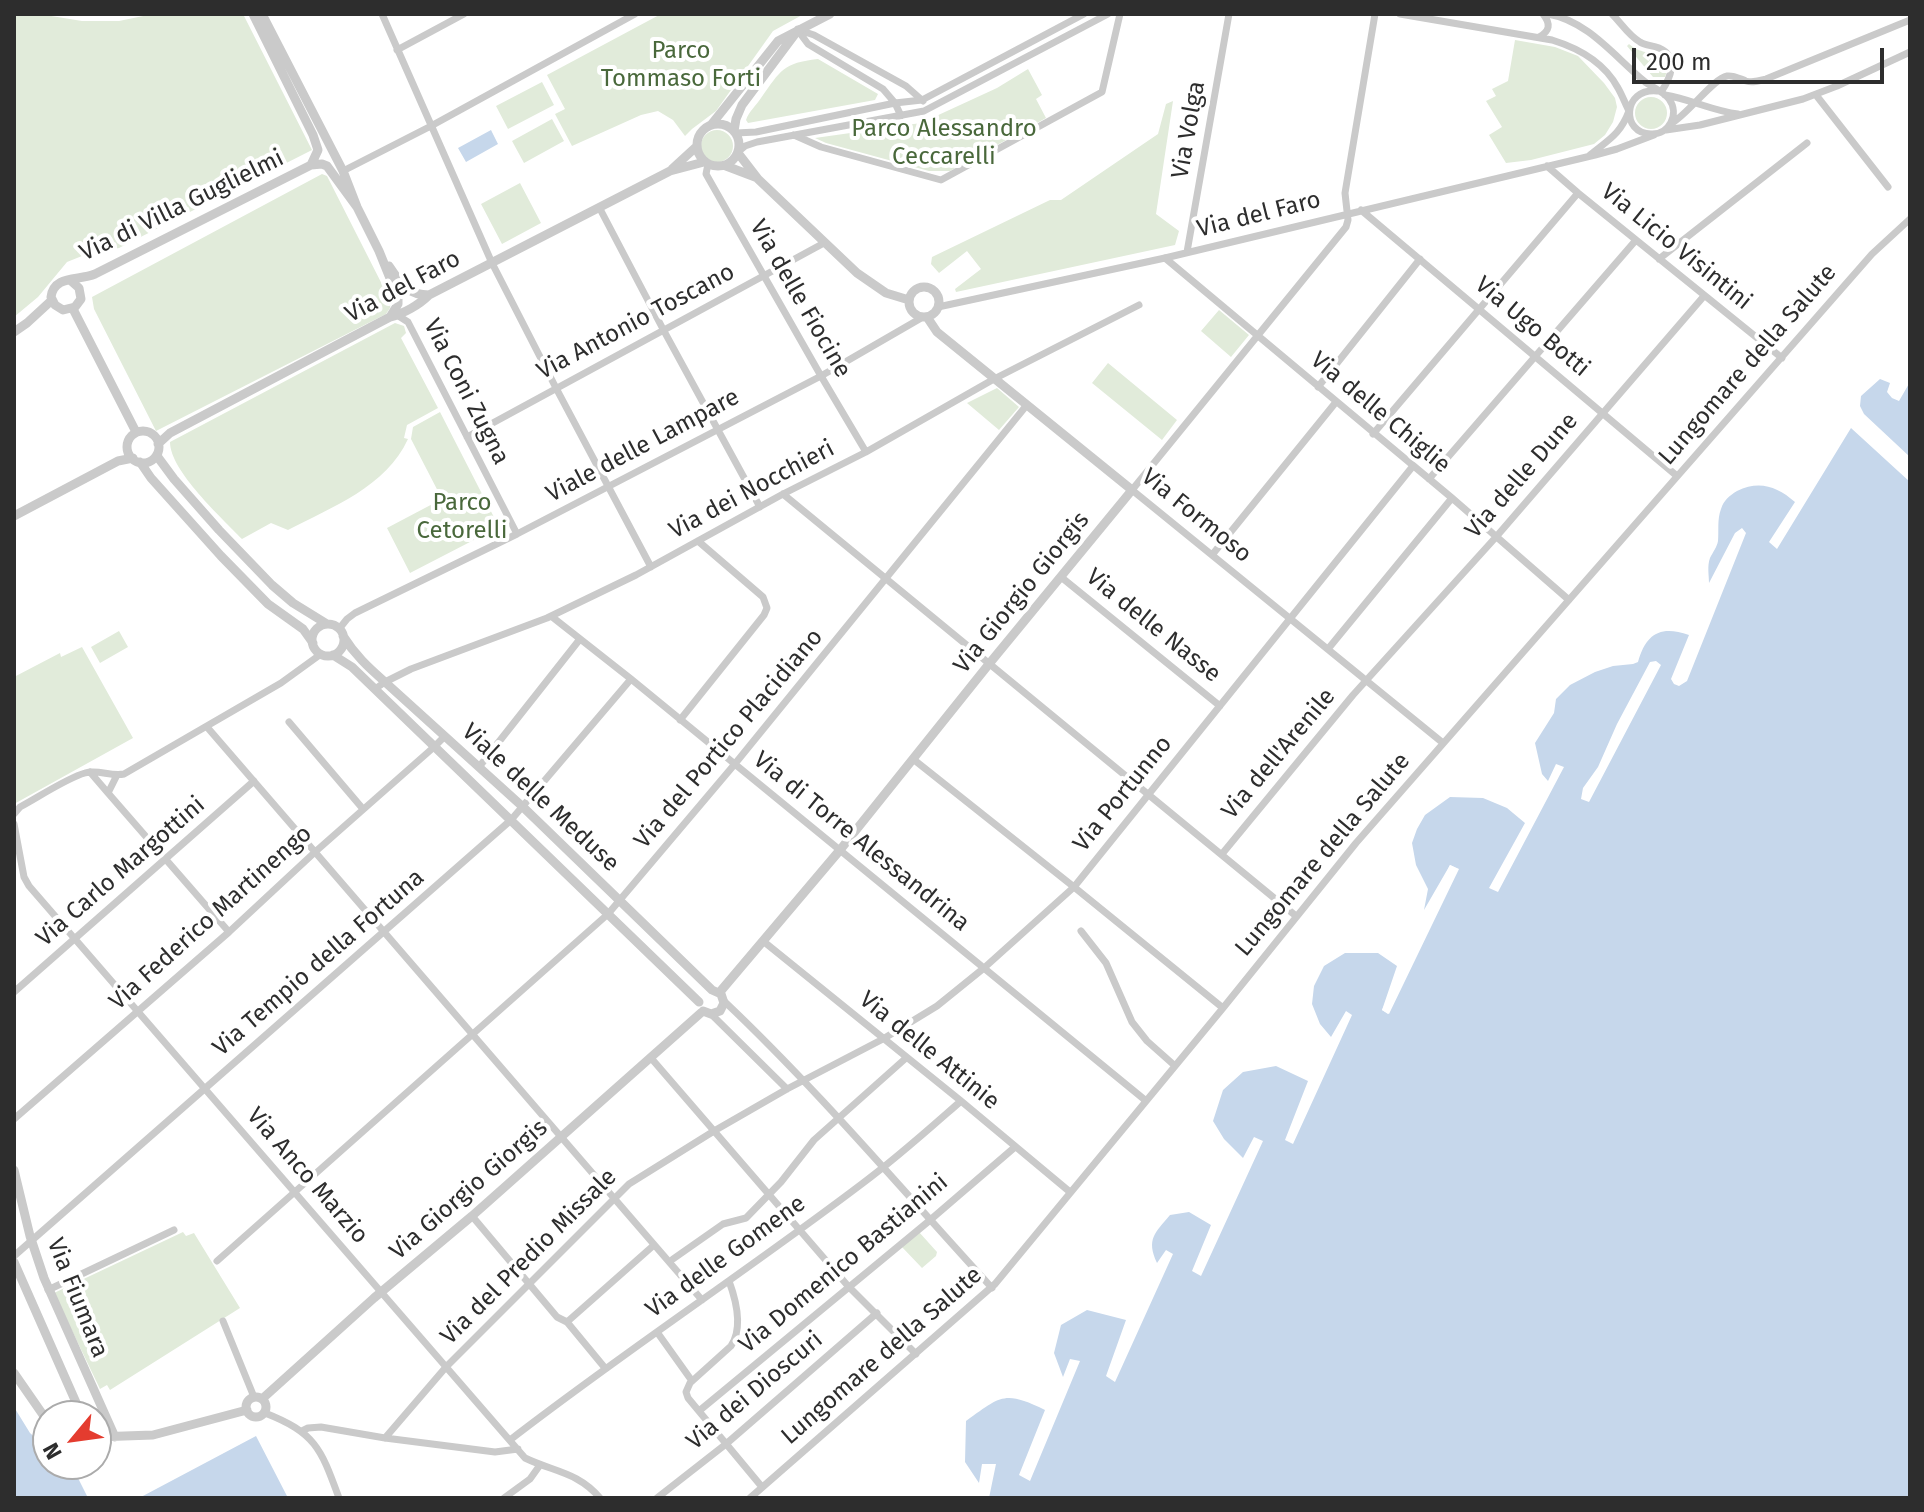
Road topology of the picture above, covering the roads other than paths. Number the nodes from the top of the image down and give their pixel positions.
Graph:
1 (253, 14) edge
2 (262, 14) edge
3 (382, 14) edge
4 (464, 14) edge
5 (635, 14) edge
6 (830, 14) edge
7 (1084, 14) edge
8 (1108, 14) edge
9 (1120, 14) edge
10 (1229, 14) edge
11 (1375, 14) edge
12 (1400, 14) edge
13 (1545, 14) edge
14 (1612, 14) edge
15 (1910, 20) edge
16 (798, 30) junction
17 (1539, 37) junction
18 (397, 50) junction
19 (1910, 52) edge
20 (1661, 93) junction
21 (1816, 95) junction
22 (922, 100) junction
23 (895, 103) junction
24 (1696, 103) junction
25 (924, 111) junction
26 (1629, 111) junction
27 (1744, 115) junction
28 (901, 116) junction
29 (1671, 123) junction
30 (711, 125) junction
31 (431, 126) junction
32 (1664, 130) junction
33 (735, 132) junction
34 (794, 135) junction
35 (1654, 135) junction
36 (1807, 143) dead end
37 (696, 147) junction
38 (738, 152) junction
39 (1588, 157) junction
40 (706, 163) junction
41 (311, 165) junction
42 (726, 166) junction
43 (1547, 166) junction
44 (343, 171) junction
45 (670, 171) junction
46 (758, 179) junction
47 (1888, 187) dead end
48 (1578, 193) junction
49 (357, 207) junction
50 (599, 207) junction
51 (1361, 210) junction
52 (1347, 214) junction
53 (1910, 219) edge
54 (1636, 240) junction
55 (824, 243) junction
56 (379, 251) junction
57 (1187, 252) junction
58 (1165, 258) junction
59 (1420, 259) junction
60 (1659, 259) junction
61 (492, 263) junction
62 (763, 276) junction
63 (70, 280) junction
64 (429, 295) junction
65 (1704, 296) junction
66 (52, 300) junction
67 (909, 300) junction
68 (1139, 305) dead end
69 (938, 307) junction
70 (73, 309) junction
71 (1478, 309) junction
72 (394, 316) junction
73 (925, 317) junction
74 (664, 331) junction
75 (14, 332) edge
76 (1258, 336) junction
77 (1536, 356) junction
78 (1782, 358) junction
79 (821, 376) junction
80 (994, 379) junction
81 (1318, 387) junction
82 (556, 388) junction
83 (1336, 402) junction
84 (1026, 406) junction
85 (1603, 413) junction
86 (717, 430) junction
87 (136, 432) junction
88 (1373, 434) junction
89 (467, 437) junction
90 (158, 444) junction
91 (866, 452) junction
92 (157, 456) junction
93 (137, 460) junction
94 (1413, 466) junction
95 (1677, 476) junction
96 (1429, 479) junction
97 (608, 487) junction
98 (1132, 490) junction
99 (783, 494) junction
100 (1452, 498) junction
101 (760, 507) junction
102 (14, 516) edge
103 (517, 534) junction
104 (1496, 537) junction
105 (698, 541) junction
106 (1212, 555) junction
107 (651, 567) junction
108 (1061, 577) junction
109 (886, 579) junction
110 (1569, 600) junction
111 (551, 616) junction
112 (1291, 618) junction
113 (327, 624) junction
114 (341, 632) junction
115 (580, 639) junction
116 (313, 643) junction
117 (1328, 649) junction
118 (321, 654) junction
119 (333, 655) junction
120 (989, 664) junction
121 (631, 679) junction
122 (1367, 680) junction
123 (385, 682) junction
124 (375, 689) junction
125 (1220, 706) junction
126 (680, 720) junction
127 (289, 722) dead end
128 (207, 727) junction
129 (445, 736) junction
130 (1443, 743) junction
131 (434, 747) junction
132 (913, 759) junction
133 (734, 765) junction
134 (479, 767) junction
135 (90, 772) junction
136 (117, 775) junction
137 (254, 781) junction
138 (108, 793) junction
139 (1149, 794) junction
140 (523, 807) junction
141 (363, 809) junction
142 (14, 814) edge
143 (511, 820) junction
144 (14, 824) edge
145 (840, 850) junction
146 (315, 852) junction
147 (1222, 854) junction
148 (165, 860) junction
149 (1074, 887) junction
150 (620, 900) junction
151 (608, 914) junction
152 (1296, 916) junction
153 (1081, 931) dead end
154 (229, 932) junction
155 (384, 932) junction
156 (75, 939) junction
157 (763, 941) junction
158 (984, 968) junction
159 (14, 992) edge
160 (718, 994) junction
161 (1223, 1008) junction
162 (704, 1009) junction
163 (137, 1011) junction
164 (473, 1035) junction
165 (883, 1039) junction
166 (651, 1058) junction
167 (906, 1058) junction
168 (1174, 1065) junction
169 (805, 1081) junction
170 (787, 1089) junction
171 (206, 1090) junction
172 (1145, 1100) junction
173 (961, 1101) junction
174 (838, 1117) junction
175 (14, 1119) edge
176 (714, 1131) junction
177 (561, 1137) junction
178 (1015, 1147) junction
179 (882, 1168) junction
180 (14, 1170) edge
181 (1070, 1192) junction
182 (295, 1193) junction
183 (769, 1194) junction
184 (614, 1198) junction
185 (472, 1216) junction
186 (929, 1221) junction
187 (174, 1230) dead end
188 (800, 1230) junction
189 (31, 1241) junction
190 (654, 1245) junction
191 (14, 1259) edge
192 (673, 1259) dead end
193 (217, 1261) dead end
194 (729, 1281) junction
195 (529, 1284) junction
196 (848, 1286) junction
197 (992, 1288) junction
198 (48, 1290) junction
199 (382, 1292) junction
200 (702, 1300) junction
201 (877, 1313) junction
202 (223, 1321) dead end
203 (567, 1322) junction
204 (657, 1332) junction
205 (916, 1354) junction
206 (446, 1367) junction
207 (605, 1368) junction
208 (14, 1373) edge
209 (692, 1381) junction
210 (258, 1398) junction
211 (33, 1400) edge
212 (75, 1400) edge
213 (247, 1410) junction
214 (699, 1411) junction
215 (265, 1413) junction
216 (302, 1431) junction
217 (115, 1437) joint
218 (385, 1438) junction
219 (510, 1440) junction
220 (726, 1444) junction
221 (518, 1449) junction
222 (540, 1465) junction
223 (762, 1487) junction
224 (339, 1498) edge
225 (504, 1498) edge
226 (600, 1498) edge
227 (657, 1498) edge
228 (750, 1498) edge

1 - 41 street
2 - 44 street, Via Coni Zugna
3 - 18 street
4 - 18 street
5 - 31 street
6 - 16 street
7 - 22 street
8 - 25 street
9 - 34 street
10 - 57 street, Via Volga
11 - 52 street
12 - 17 street
13 - 17 street
13 - 20 street
14 - 20 street
15 - 24 street
16 - 22 street
16 - 23 street
16 - 30 street
16 - 33 street
17 - 26 street
18 - 31 street
19 - 21 street
20 - 24 street
20 - 26 street
20 - 29 street
21 - 27 street
21 - 47 street
22 - 23 street
22 - 25 street
23 - 28 street
23 - 33 street
24 - 27 street
24 - 29 street
25 - 28 street
26 - 35 street
26 - 39 street
27 - 32 street
28 - 34 street
29 - 32 street
30 - 33 street
30 - 37 street
31 - 44 street
31 - 61 street
32 - 35 street
33 - 38 street
34 - 38 street
35 - 39 street, Via del Faro
36 - 60 street
37 - 40 street
37 - 45 street, Via del Faro
38 - 42 street
38 - 46 street
39 - 43 street, Via del Faro
40 - 42 street
40 - 45 street, Via del Faro
40 - 62 street, Via delle Fiocine
41 - 49 street, Via Coni Zugna
41 - 63 street, Via di Villa Guglielmi
42 - 46 street
43 - 48 street, Via Licio Visintini
43 - 51 street, Via del Faro
44 - 49 street, Via Coni Zugna
45 - 50 street, Via del Faro
46 - 55 street
48 - 54 street, Via Licio Visintini
48 - 71 street
49 - 56 street, Via Coni Zugna
50 - 61 street, Via del Faro
50 - 74 street
51 - 52 street, Via del Faro
51 - 59 street, Via Ugo Botti
52 - 57 street, Via del Faro
52 - 76 street, Via Giorgio Giorgis
53 - 78 street, Lungomare della Salute
54 - 60 street, Via Licio Visintini
54 - 77 street
55 - 62 street, Via Antonio Toscano
55 - 67 street
56 - 64 street, Via Coni Zugna
56 - 72 street, Via Coni Zugna
57 - 58 street, Via del Faro
58 - 69 street, Via del Faro
58 - 76 street, Via delle Chiglie
59 - 71 street, Via Ugo Botti
59 - 81 street
60 - 65 street, Via Licio Visintini
61 - 64 street, Via del Faro
61 - 82 street
62 - 74 street, Via Antonio Toscano
62 - 79 street, Via delle Fiocine
63 - 66 street
63 - 70 street
64 - 72 street, Via del Faro
65 - 78 street, Via Licio Visintini
65 - 85 street, Via delle Dune
66 - 70 street
66 - 75 street
67 - 69 street
67 - 73 street
68 - 80 street, Via dei Nocchieri
69 - 73 street
70 - 87 street
71 - 77 street, Via Ugo Botti
71 - 88 street
72 - 89 street, Via Coni Zugna
72 - 90 street, Via del Faro
73 - 79 street, Viale delle Lampare
73 - 80 street, Via Formoso
74 - 82 street, Via Antonio Toscano
74 - 86 street
76 - 81 street, Via delle Chiglie
76 - 98 street, Via Giorgio Giorgis
77 - 85 street, Via Ugo Botti
77 - 96 street
78 - 95 street, Lungomare della Salute
79 - 86 street, Viale delle Lampare
79 - 91 street, Via delle Fiocine
80 - 84 street, Via Formoso
80 - 91 street, Via dei Nocchieri
81 - 83 street, Via delle Chiglie
82 - 89 street, Via Antonio Toscano
82 - 97 street
83 - 88 street, Via delle Chiglie
83 - 106 street
84 - 98 street, Via Formoso
84 - 109 street, Via del Portico Placidiano
85 - 95 street, Via Ugo Botti
85 - 104 street, Via delle Dune
86 - 97 street, Viale delle Lampare
86 - 101 street
87 - 90 street
87 - 93 street
88 - 94 street, Via delle Chiglie
89 - 103 street, Via Coni Zugna
90 - 92 street
91 - 99 street, Via dei Nocchieri
92 - 93 street
92 - 113 street
93 - 102 street
93 - 116 street
94 - 96 street, Via delle Chiglie
94 - 112 street, Via Portunno
95 - 110 street, Lungomare della Salute
96 - 100 street, Via delle Chiglie
97 - 103 street, Viale delle Lampare
97 - 107 street
98 - 106 street, Via Formoso
98 - 108 street, Via Giorgio Giorgis
99 - 101 street, Via dei Nocchieri
99 - 109 street
100 - 104 street, Via delle Chiglie
100 - 117 street
101 - 105 street, Via dei Nocchieri
103 - 114 street, Viale delle Lampare
104 - 110 street, Via delle Chiglie
104 - 122 street, Via delle Dune
105 - 107 street, Via dei Nocchieri
105 - 126 street
106 - 112 street, Via Formoso
107 - 111 street, Via dei Nocchieri
108 - 120 street, Via Giorgio Giorgis
108 - 125 street, Via delle Nasse
109 - 120 street
109 - 133 street, Via del Portico Placidiano
110 - 130 street, Lungomare della Salute
111 - 115 street, Via di Torre Alessandrina
111 - 123 street, Via dei Nocchieri
112 - 117 street, Via Formoso
112 - 125 street, Via Portunno
113 - 114 street
113 - 116 street
114 - 119 street
114 - 123 street, Viale delle Meduse
115 - 121 street, Via di Torre Alessandrina
115 - 134 street
116 - 118 street
117 - 122 street, Via Formoso
118 - 119 street
118 - 128 street
119 - 124 street, Viale delle Meduse
120 - 132 street, Via Giorgio Giorgis
120 - 139 street
121 - 126 street, Via di Torre Alessandrina
121 - 140 street, Via Tempio della Fortuna
122 - 130 street, Via Formoso
122 - 147 street, Via dell'Arenile
123 - 124 street, Via dei Nocchieri
123 - 129 street, Viale delle Meduse
124 - 131 street, Viale delle Meduse
125 - 139 street, Via Portunno
126 - 133 street, Via di Torre Alessandrina
127 - 141 street
128 - 136 street
128 - 137 street
129 - 131 street, Via Federico Martinengo
129 - 134 street, Viale delle Meduse
130 - 152 street, Lungomare della Salute
131 - 141 street, Via Federico Martinengo
131 - 143 street, Viale delle Meduse
132 - 145 street, Via Giorgio Giorgis
132 - 149 street
133 - 145 street, Via di Torre Alessandrina
133 - 150 street, Via del Portico Placidiano
134 - 140 street, Viale delle Meduse
135 - 136 street
135 - 138 street
135 - 142 street
136 - 138 street
137 - 146 street
137 - 148 street, Via Carlo Margottini
138 - 148 street
139 - 147 street
139 - 149 street, Via Portunno
140 - 143 street, Via Tempio della Fortuna
140 - 150 street, Viale delle Meduse
141 - 146 street, Via Federico Martinengo
143 - 151 street, Viale delle Meduse
143 - 155 street, Via Tempio della Fortuna
144 - 156 street, Via Anco Marzio
145 - 157 street, Via Giorgio Giorgis
145 - 158 street, Via di Torre Alessandrina
146 - 154 street, Via Federico Martinengo
146 - 155 street
147 - 152 street
148 - 154 street
148 - 156 street, Via Carlo Margottini
149 - 158 street, Via Portunno
149 - 161 street
150 - 151 street, Via del Portico Placidiano
150 - 160 street, Viale delle Meduse
151 - 162 street, Viale delle Meduse
151 - 164 street, Via del Portico Placidiano
152 - 161 street, Lungomare della Salute
153 - 168 street
154 - 163 street, Via Federico Martinengo
155 - 164 street
155 - 171 street, Via Tempio della Fortuna
156 - 159 street, Via Carlo Margottini
156 - 163 street, Via Anco Marzio
157 - 160 street, Via Giorgio Giorgis
157 - 165 street, Via delle Attinie
158 - 165 street, Via Portunno
158 - 172 street, Via di Torre Alessandrina
160 - 162 street
160 - 162 street
160 - 169 street, Viale delle Meduse
161 - 168 street, Lungomare della Salute
162 - 166 street, Via Giorgio Giorgis
162 - 170 street, Viale delle Meduse
163 - 171 street, Via Anco Marzio
163 - 175 street, Via Federico Martinengo
164 - 177 street
164 - 182 street, Via del Portico Placidiano
165 - 167 street, Via delle Attinie
165 - 169 street, Via Portunno
166 - 176 street
166 - 177 street, Via Giorgio Giorgis
167 - 173 street, Via delle Attinie
167 - 174 street
168 - 172 street, Lungomare della Salute
169 - 170 street, Via del Predio Missale
169 - 174 street, Viale delle Meduse
170 - 176 street, Via del Predio Missale
171 - 182 street, Via Anco Marzio
171 - 189 street, Via Tempio della Fortuna
172 - 181 street, Lungomare della Salute
173 - 178 street, Via delle Attinie
173 - 179 street, Via delle Gomene
174 - 179 street, Viale delle Meduse
174 - 183 street
176 - 183 street
176 - 184 street, Via del Predio Missale
177 - 184 street
177 - 185 street, Via Giorgio Giorgis
178 - 181 street, Via delle Attinie
178 - 186 street, Via Domenico Bastianini
179 - 186 street, Viale delle Meduse
179 - 188 street, Via delle Gomene
180 - 189 street, Via Fiumara
181 - 197 street, Lungomare della Salute
182 - 193 street, Via del Portico Placidiano
182 - 199 street, Via Anco Marzio
183 - 188 street
183 - 192 street
184 - 190 street
184 - 195 street, Via del Predio Missale
185 - 195 street
185 - 199 street, Via Giorgio Giorgis
186 - 196 street, Via Domenico Bastianini
186 - 197 street, Viale delle Meduse
187 - 198 street
188 - 194 street, Via delle Gomene
188 - 196 street
189 - 191 street, Via Tempio della Fortuna
189 - 198 street, Via Fiumara
190 - 200 street
190 - 203 street
191 - 212 street
194 - 200 street, Via delle Gomene
194 - 209 street
195 - 203 street
195 - 206 street, Via del Predio Missale
196 - 201 street
196 - 214 street, Via Domenico Bastianini
197 - 205 street, Lungomare della Salute
198 - 217 street, Via Fiumara
199 - 206 street, Via Anco Marzio
199 - 210 street, Via Giorgio Giorgis
200 - 204 street, Via delle Gomene
201 - 205 street
201 - 220 street, Via dei Dioscuri
202 - 210 street
203 - 207 street
204 - 207 street, Via delle Gomene
204 - 209 street
205 - 223 street, Lungomare della Salute
206 - 218 street, Via del Predio Missale
206 - 219 street, Via Anco Marzio
207 - 219 street, Via delle Gomene
208 - 211 street
209 - 214 street
210 - 213 street
210 - 215 street
213 - 215 street
213 - 217 street
214 - 220 street
215 - 216 street
216 - 218 street
216 - 224 street
218 - 221 street
219 - 221 street, Via Anco Marzio
220 - 223 street
220 - 227 street, Via dei Dioscuri
221 - 222 street, Via Anco Marzio
222 - 225 street
222 - 226 street
223 - 228 street, Lungomare della Salute

